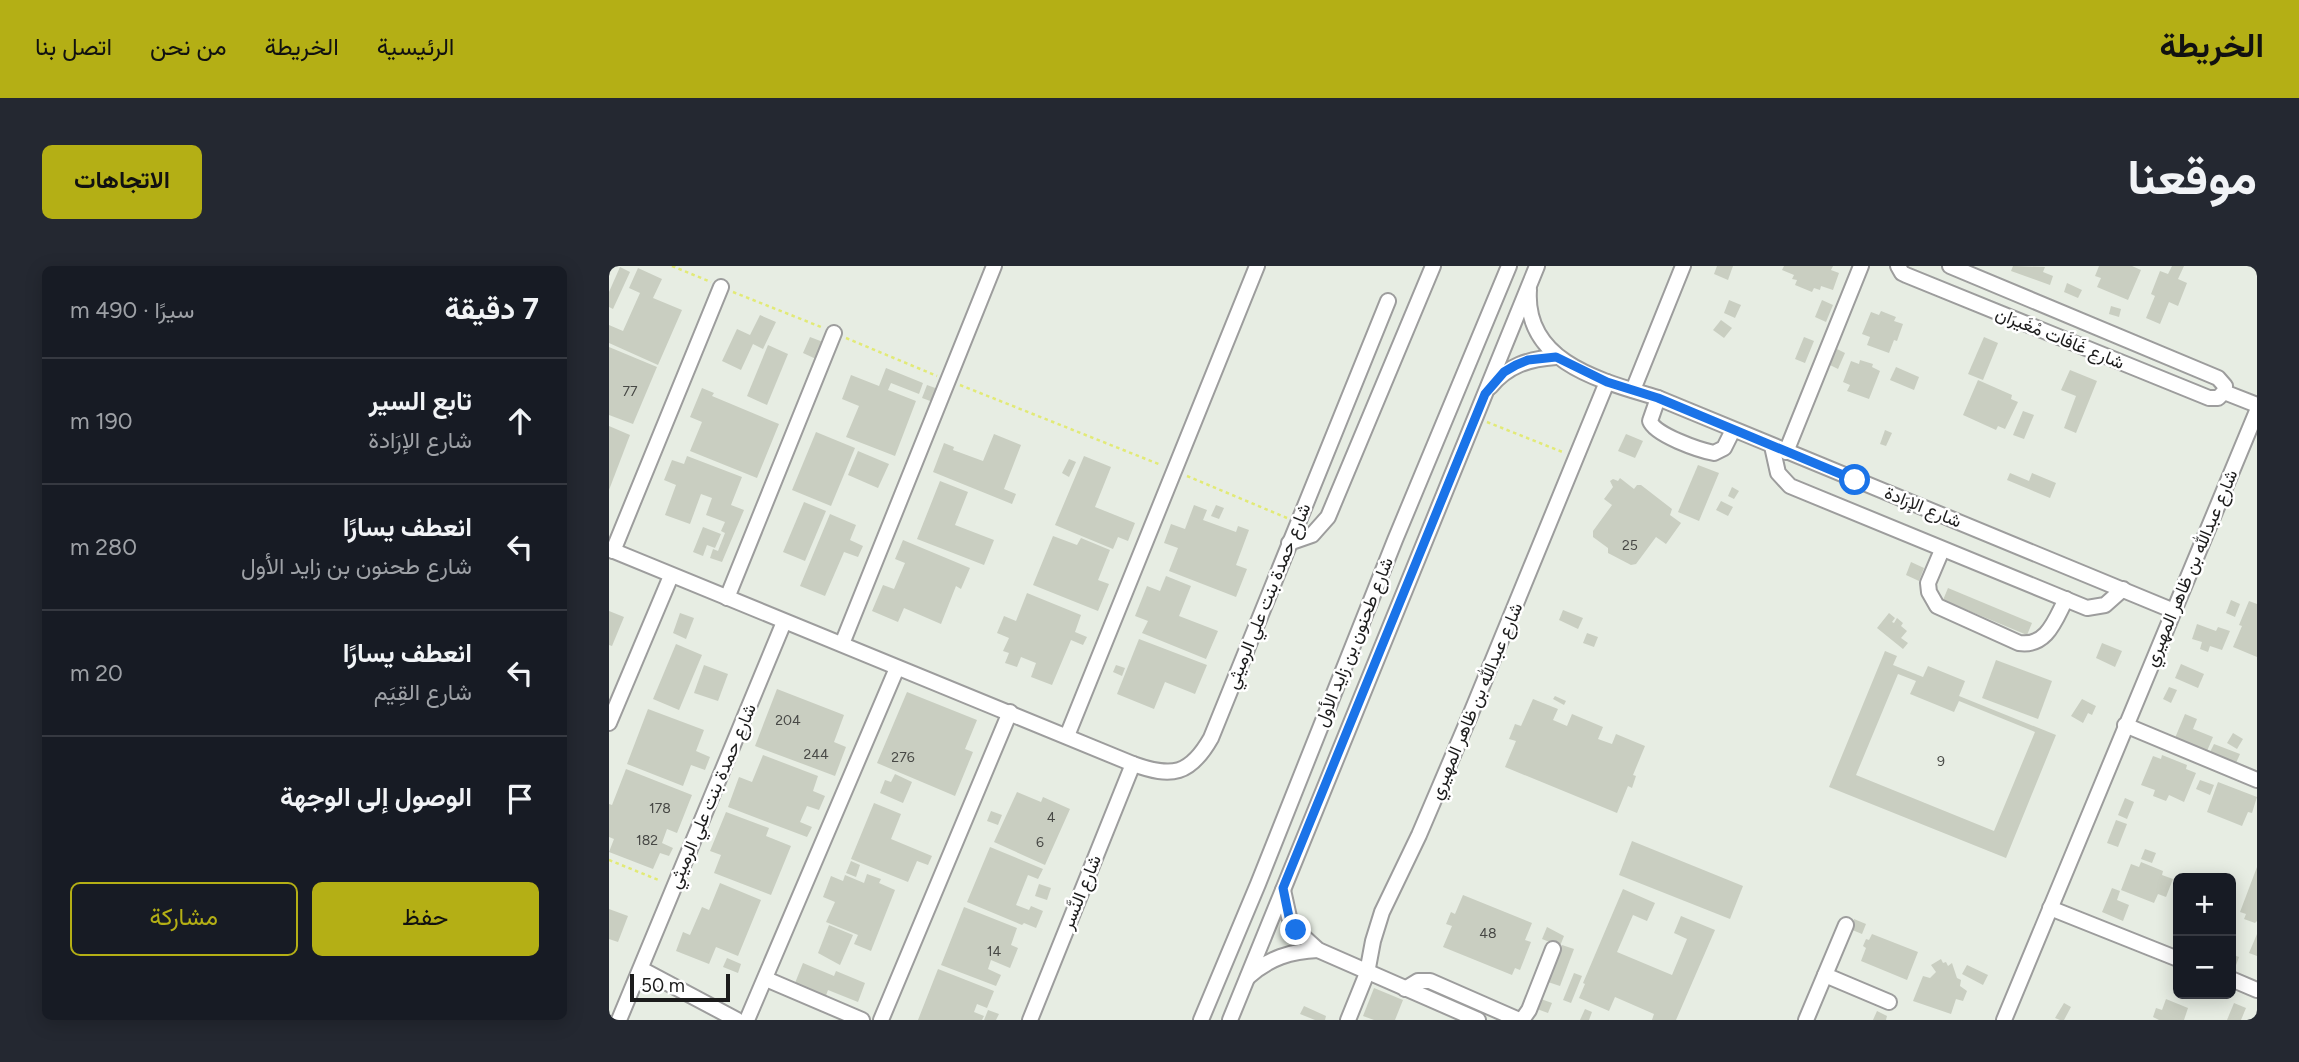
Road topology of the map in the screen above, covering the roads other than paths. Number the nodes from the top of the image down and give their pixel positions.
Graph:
1 (994, 266) edge
2 (1257, 266) edge
3 (1433, 266) edge
4 (1509, 266) edge
5 (1683, 266) edge
6 (1861, 266) edge
7 (1898, 266) edge
8 (1950, 266) edge
9 (1534, 272) edge
10 (721, 287) road end
11 (1388, 300) dead end
12 (834, 333) road end
13 (1556, 357) junction
14 (1607, 382) junction
15 (1633, 390) junction
16 (2224, 392) junction
17 (1485, 394) junction
18 (1658, 398) junction
19 (2257, 405) edge
20 (2257, 411) edge
21 (1733, 430) junction
22 (1772, 446) junction
23 (1786, 452) junction
24 (1289, 544) junction
25 (611, 550) edge
26 (1942, 550) junction
27 (671, 576) junction
28 (2123, 589) junction
29 (727, 598) junction
30 (2066, 599) junction
31 (2174, 611) junction
32 (784, 622) junction
33 (842, 644) junction
34 (897, 668) junction
35 (1010, 712) junction
36 (609, 723) edge
37 (2125, 725) junction
38 (1067, 736) junction
39 (1133, 764) junction
40 (2257, 780) edge
41 (1283, 888) junction
42 (2050, 908) junction
43 (1846, 925) dead end
44 (1553, 949) dead end
45 (1318, 950) junction
46 (2173, 957) edge
47 (641, 970) junction
48 (1367, 973) junction
49 (1825, 975) junction
50 (1247, 978) junction
51 (766, 979) junction
52 (2236, 981) edge
53 (1405, 989) junction
54 (2257, 990) edge
55 (1889, 1002) dead end
56 (619, 1020) edge
57 (737, 1020) edge
58 (747, 1020) edge
59 (862, 1020) edge
60 (881, 1020) edge
61 (1030, 1020) edge
62 (1201, 1020) edge
63 (1230, 1020) edge
64 (1348, 1020) edge
65 (1478, 1020) edge
66 (1521, 1020) edge
67 (1806, 1020) edge
68 (2004, 1020) edge

1 - 33 street
2 - 38 street
3 - 24 street
4 - 62 street, شارع طحنون بن زايد الأول
5 - 15 street
6 - 23 street
7 - 16 street, شارع غَافَات مْغَيرَان
8 - 16 street, شارع غَافَات مْغَيرَان
9 - 13 street, شارع الإرَادة
9 - 17 street, شارع طحنون بن زايد الأول
10 - 25 street, شارع حمدة بنت علي الرميثي
11 - 24 street, شارع حمدة بنت علي الرميثي
12 - 29 street
13 - 14 street, شارع الإرَادة
13 - 17 street
14 - 15 street, شارع الإرَادة
14 - 48 street, شارع عبدالله بن ظاهر المهيري
15 - 18 street, شارع الإرَادة
16 - 19 street, شارع غَافَات مْغَيرَان
17 - 41 street, شارع طحنون بن زايد الأول
18 - 21 street, شارع الإرَادة
18 - 21 street
20 - 31 street, شارع عبدالله بن ظاهر المهيري
21 - 22 street, شارع الإرَادة
22 - 23 street, شارع الإرَادة
22 - 26 street
23 - 28 street, شارع الإرَادة
24 - 39 street, شارع حمدة بنت علي الرميثي
25 - 27 street, شارع حمدة بنت علي الرميثي
26 - 30 street
26 - 30 street
27 - 29 street, شارع حمدة بنت علي الرميثي
27 - 36 street
28 - 30 street
28 - 31 street, شارع الإرَادة
29 - 32 street, شارع حمدة بنت علي الرميثي
31 - 37 street, شارع عبدالله بن ظاهر المهيري
32 - 33 street, شارع حمدة بنت علي الرميثي
32 - 47 street, شارع حمدة بنت علي الرميثي
33 - 34 street, شارع حمدة بنت علي الرميثي
34 - 35 street, شارع حمدة بنت علي الرميثي
34 - 51 street
35 - 38 street, شارع حمدة بنت علي الرميثي
35 - 60 street
37 - 40 street
37 - 42 street, شارع عبدالله بن ظاهر المهيري
38 - 39 street, شارع حمدة بنت علي الرميثي
39 - 61 street, شارع النَّسر
41 - 45 street
41 - 50 street, شارع طحنون بن زايد الأول
42 - 46 street
42 - 68 street, شارع عبدالله بن ظاهر المهيري
43 - 49 street
44 - 66 street
45 - 48 street
45 - 50 street
47 - 56 street, شارع حمدة بنت علي الرميثي
47 - 57 street
48 - 53 street
48 - 64 street, شارع عبدالله بن ظاهر المهيري
49 - 55 street
49 - 67 street
50 - 63 street, شارع طحنون بن زايد الأول
51 - 58 street
51 - 59 street
52 - 54 street
53 - 65 street
53 - 66 street

